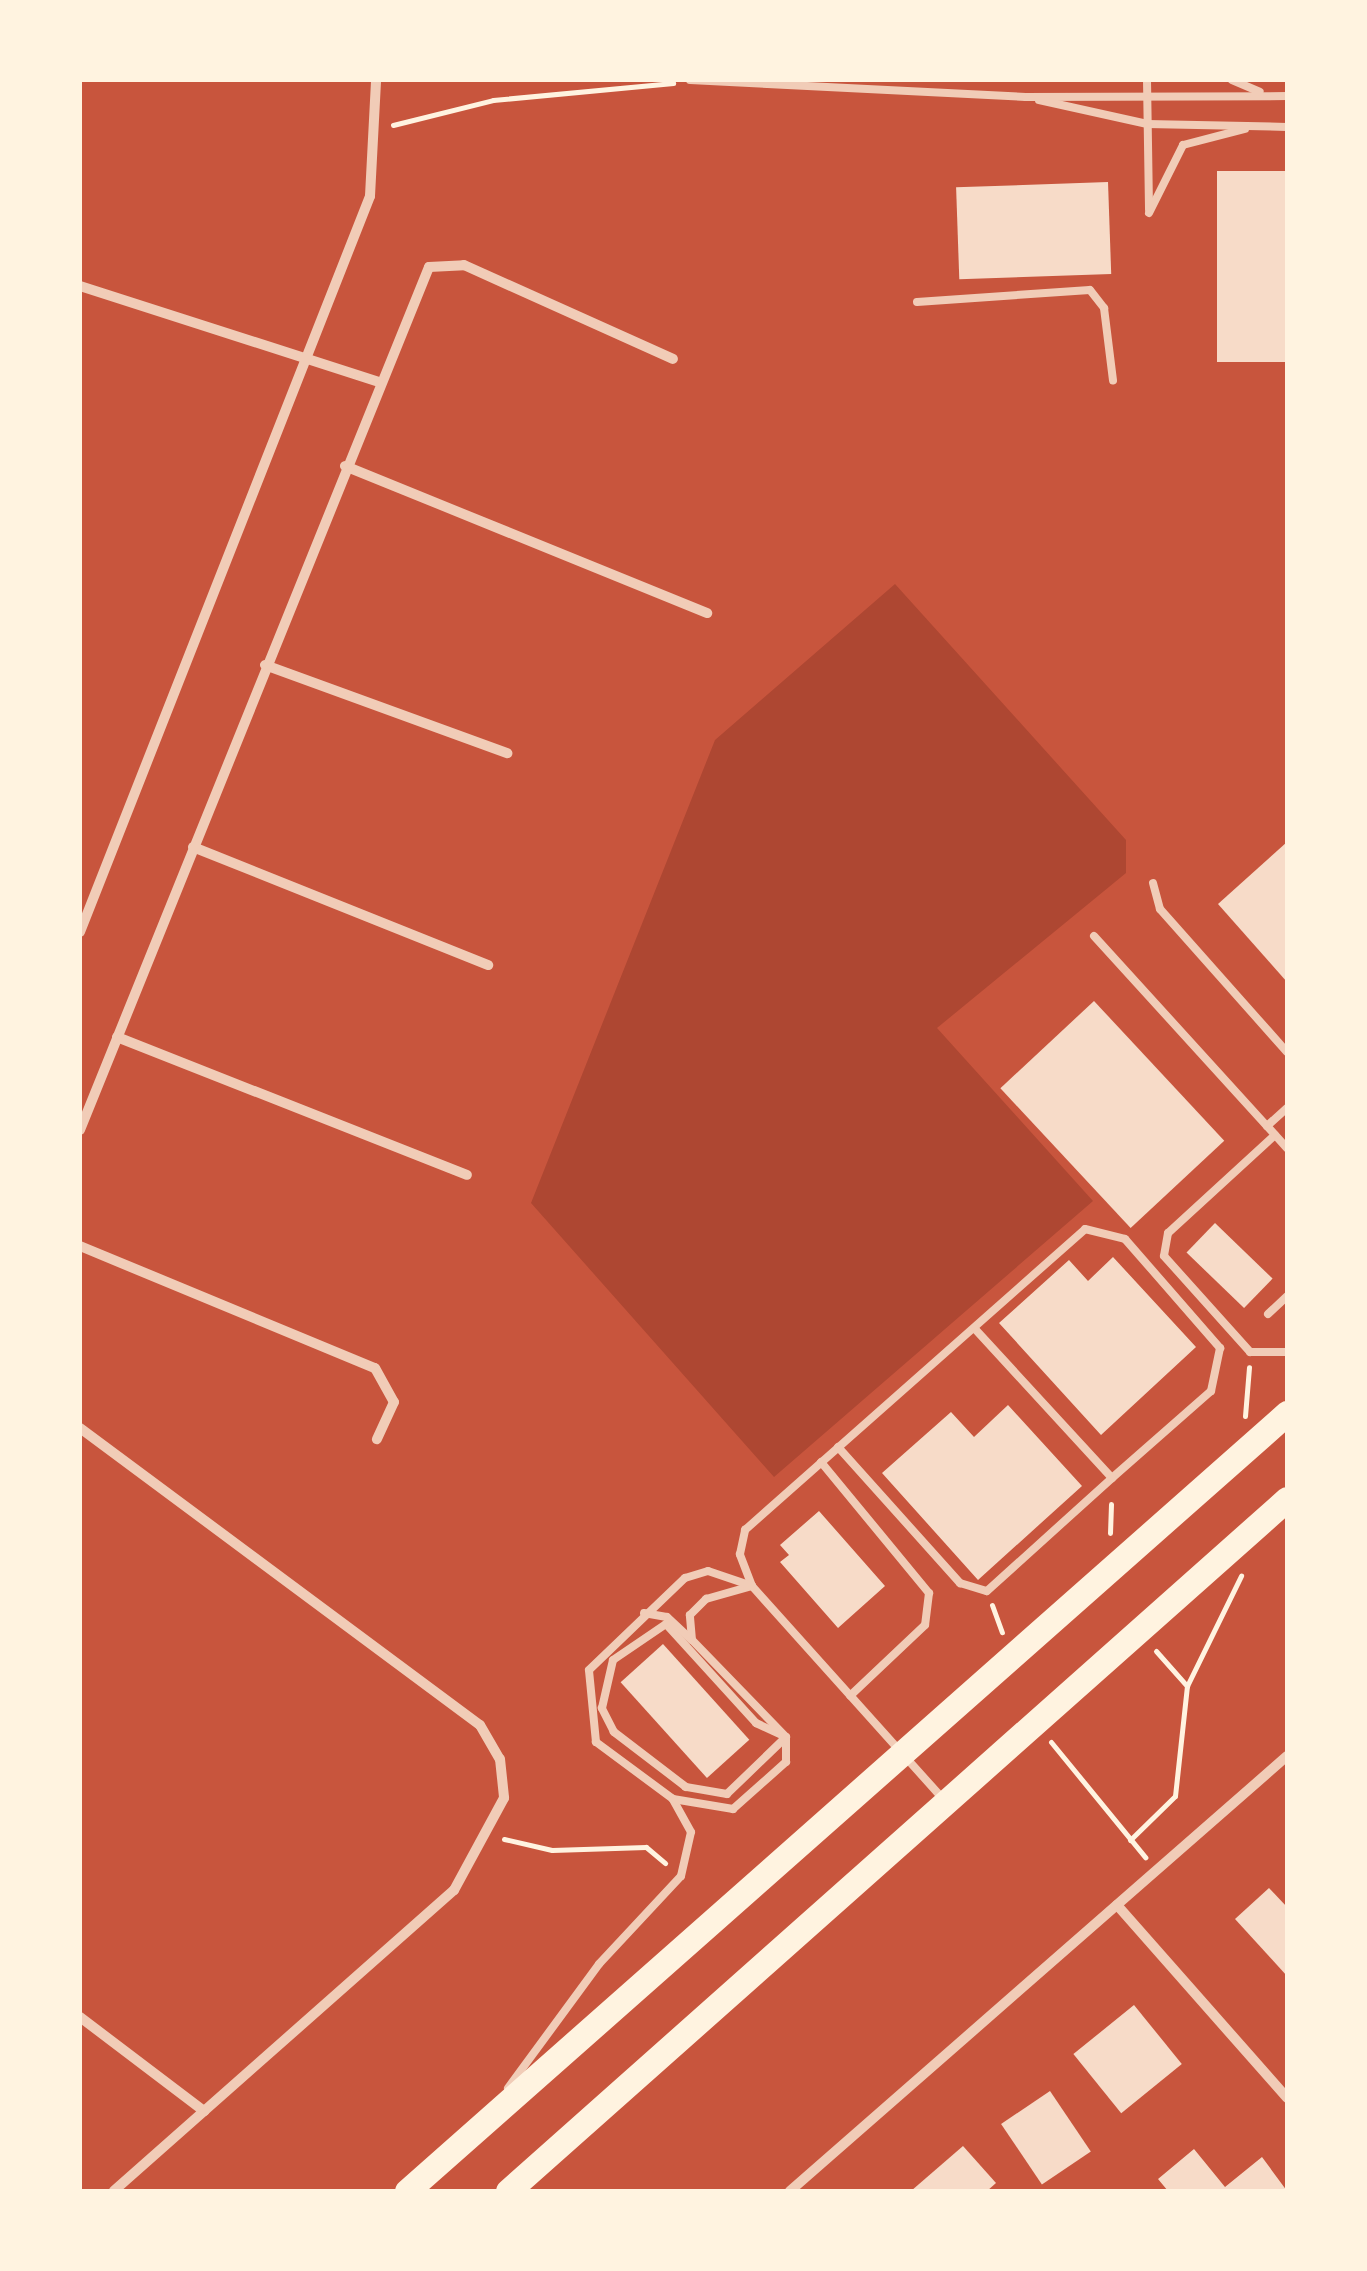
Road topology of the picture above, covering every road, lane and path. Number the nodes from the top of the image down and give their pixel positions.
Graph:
1 (376, 80) edge
2 (1147, 80) edge
3 (1232, 80) edge
4 (691, 81) edge
5 (1146, 90) junction
6 (1267, 94) junction
7 (1287, 96) edge
8 (1026, 97) junction
9 (1146, 124) junction
10 (1263, 126) junction
11 (1287, 127) edge
12 (380, 128) junction
13 (80, 286) edge
14 (917, 302) dead end
15 (302, 356) junction
16 (673, 360) dead end
17 (1113, 380) dead end
18 (378, 382) junction
19 (345, 466) junction
20 (707, 612) dead end
21 (266, 666) junction
22 (506, 753) dead end
23 (193, 847) junction
24 (1153, 883) dead end
25 (80, 932) edge
26 (1094, 936) dead end
27 (488, 965) dead end
28 (117, 1036) junction
29 (1287, 1052) edge
30 (1287, 1108) edge
31 (1267, 1126) junction
32 (80, 1130) edge
33 (1275, 1135) junction
34 (1287, 1148) edge
35 (468, 1175) dead end
36 (80, 1246) edge
37 (1287, 1296) edge
38 (1268, 1314) dead end
39 (976, 1328) junction
40 (1287, 1352) edge
41 (1287, 1413) edge
42 (80, 1428) edge
43 (377, 1439) dead end
44 (838, 1447) junction
45 (820, 1462) junction
46 (1112, 1478) junction
47 (1287, 1499) edge
48 (752, 1586) junction
49 (644, 1612) junction
50 (692, 1640) junction
51 (850, 1696) junction
52 (786, 1737) junction
53 (900, 1750) junction
54 (1287, 1756) edge
55 (673, 1799) junction
56 (947, 1802) junction
57 (491, 1836) junction
58 (680, 1876) junction
59 (1117, 1905) junction
60 (80, 2017) edge
61 (1287, 2098) edge
62 (204, 2112) junction
63 (480, 2125) junction
64 (114, 2191) edge
65 (406, 2191) edge
66 (508, 2191) edge
67 (790, 2191) edge

1 - 12 street
2 - 5 lane
3 - 6 lane
4 - 8 lane
4 - 12 path
5 - 6 lane
5 - 8 lane
5 - 9 lane
6 - 7 lane
8 - 9 lane
9 - 10 lane
9 - 10 lane
10 - 11 lane
12 - 15 street
13 - 15 street
14 - 17 lane
15 - 18 street
15 - 25 street
16 - 18 street
18 - 19 street
19 - 20 street
19 - 21 street
21 - 22 street
21 - 23 street
23 - 27 street
23 - 28 street
24 - 29 lane
26 - 31 lane
28 - 32 street
28 - 35 street
30 - 31 lane
31 - 33 lane
33 - 34 lane
33 - 40 lane
36 - 43 street
37 - 38 lane
39 - 44 lane
39 - 46 lane
39 - 46 lane
41 - 53 main road
42 - 57 street
44 - 45 lane
44 - 46 lane
45 - 48 lane
45 - 51 lane
47 - 56 main road
48 - 49 lane
48 - 50 lane
48 - 51 lane
49 - 50 lane
49 - 55 lane
50 - 52 lane
51 - 53 lane
52 - 52 lane
52 - 55 lane
53 - 56 lane
53 - 63 main road
54 - 59 street
55 - 58 lane
56 - 66 main road
57 - 58 path
57 - 62 street
58 - 63 lane
59 - 61 street
59 - 67 street
60 - 62 street
62 - 64 street
63 - 65 main road

